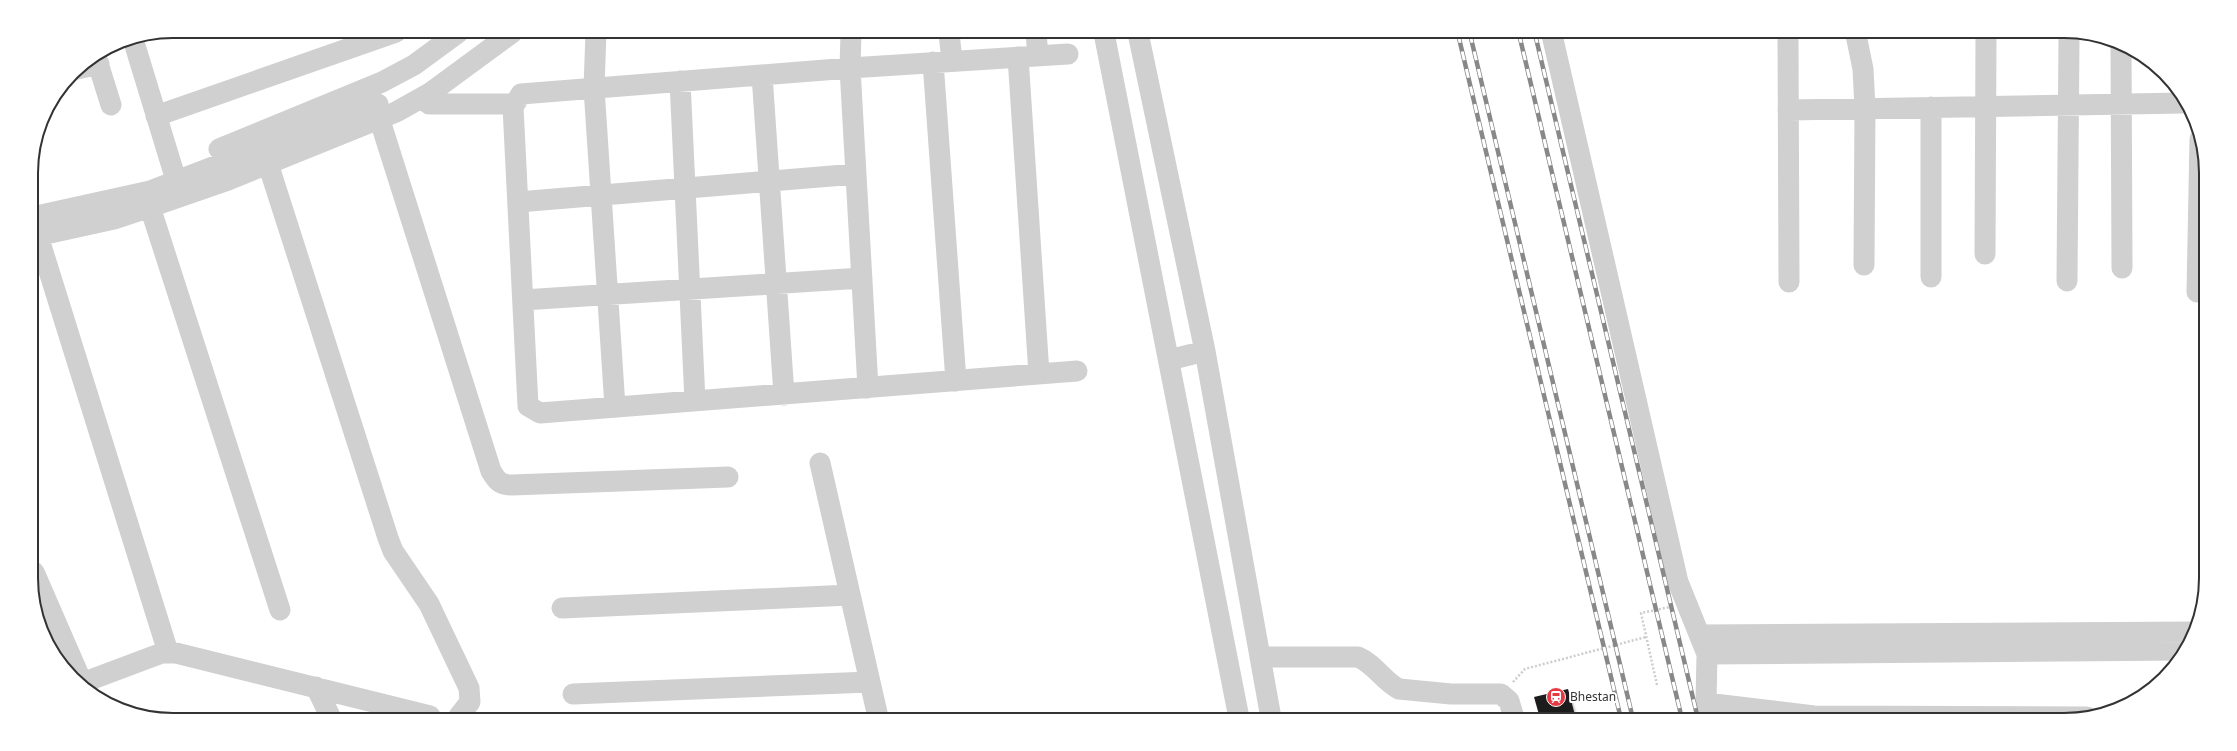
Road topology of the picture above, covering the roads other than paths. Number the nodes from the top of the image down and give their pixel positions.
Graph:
1 (379, 38) edge
2 (451, 38) edge
3 (481, 38) edge
4 (505, 38) edge
5 (521, 38) edge
6 (596, 38) edge
7 (851, 38) edge
8 (948, 38) edge
9 (1034, 38) edge
10 (1105, 38) edge
11 (1139, 38) edge
12 (1553, 38) edge
13 (1788, 38) edge
14 (1857, 38) edge
15 (1986, 38) edge
16 (2069, 38) dead end
17 (129, 46) edge
18 (2121, 51) edge
19 (1068, 54) dead end
20 (1028, 56) junction
21 (98, 60) edge
22 (942, 62) junction
23 (850, 68) junction
24 (762, 75) junction
25 (680, 81) junction
26 (594, 88) junction
27 (2179, 103) edge
28 (429, 104) junction
29 (515, 104) junction
30 (2123, 104) junction
31 (111, 105) dead end
32 (393, 105) junction
33 (2067, 105) junction
34 (1987, 106) junction
35 (1931, 107) junction
36 (1865, 108) junction
37 (1788, 110) junction
38 (156, 116) junction
39 (382, 127) junction
40 (271, 173) junction
41 (856, 174) junction
42 (175, 177) junction
43 (769, 181) junction
44 (685, 188) junction
45 (2199, 190) edge
46 (601, 195) junction
47 (152, 201) junction
48 (518, 202) junction
49 (38, 229) edge
50 (38, 243) edge
51 (1985, 254) dead end
52 (1864, 265) dead end
53 (2122, 268) dead end
54 (1931, 277) dead end
55 (862, 278) junction
56 (2067, 281) dead end
57 (1789, 282) dead end
58 (776, 283) junction
59 (690, 289) junction
60 (2197, 292) dead end
61 (608, 294) junction
62 (523, 300) junction
63 (1205, 351) junction
64 (1169, 360) junction
65 (1077, 371) dead end
66 (1039, 374) junction
67 (956, 381) junction
68 (868, 388) junction
69 (784, 394) junction
70 (695, 401) junction
71 (615, 407) junction
72 (820, 463) dead end
73 (728, 477) dead end
74 (38, 582) edge
75 (850, 595) junction
76 (562, 608) dead end
77 (280, 610) dead end
78 (2188, 632) edge
79 (1704, 644) junction
80 (2178, 650) edge
81 (168, 652) junction
82 (1260, 657) junction
83 (78, 673) edge
84 (870, 682) junction
85 (89, 683) edge
86 (316, 688) junction
87 (573, 694) dead end
88 (1708, 711) edge
89 (328, 713) edge
90 (418, 713) edge
91 (461, 713) edge
92 (877, 713) edge
93 (1238, 713) edge
94 (1270, 713) edge
95 (1513, 713) edge
96 (1745, 713) edge

1 - 38 street
2 - 42 street
3 - 32 street
4 - 32 street
5 - 28 street
6 - 26 street
7 - 23 street
8 - 22 street
9 - 20 street
10 - 64 street
11 - 63 street
12 - 79 street
13 - 37 street
14 - 36 street
15 - 34 street
16 - 33 street
17 - 38 street
18 - 30 street
19 - 20 street
20 - 22 street
20 - 66 street
21 - 31 street
22 - 23 street
22 - 67 street
23 - 24 street
23 - 41 street
24 - 25 street
24 - 43 street
25 - 26 street
25 - 44 street
26 - 29 street
26 - 46 street
27 - 30 street
28 - 29 street
28 - 39 street
29 - 48 street
30 - 33 street
30 - 53 street
32 - 42 street
32 - 47 street
33 - 34 street
33 - 56 street
34 - 35 street
34 - 51 street
35 - 36 street
35 - 54 street
36 - 37 street
36 - 52 street
37 - 57 street
38 - 42 street
39 - 40 street
39 - 73 street
40 - 47 street
40 - 91 street
41 - 43 street
41 - 55 street
42 - 47 street
43 - 44 street
43 - 58 street
44 - 46 street
44 - 59 street
45 - 60 street
46 - 48 street
46 - 61 street
47 - 49 street
47 - 77 street
48 - 62 street
50 - 81 street
55 - 58 street
55 - 68 street
58 - 59 street
58 - 69 street
59 - 61 street
59 - 70 street
61 - 62 street
61 - 71 street
62 - 71 street
63 - 64 street
63 - 82 street
64 - 93 street
65 - 66 street
66 - 67 street
67 - 68 street
68 - 69 street
69 - 70 street
70 - 71 street
72 - 75 street
74 - 83 street
75 - 76 street
75 - 84 street
78 - 79 street
79 - 80 street
79 - 88 street
81 - 85 street
81 - 86 street
82 - 94 street
82 - 95 street
84 - 87 street
84 - 92 street
86 - 89 street
86 - 90 street
88 - 96 street

